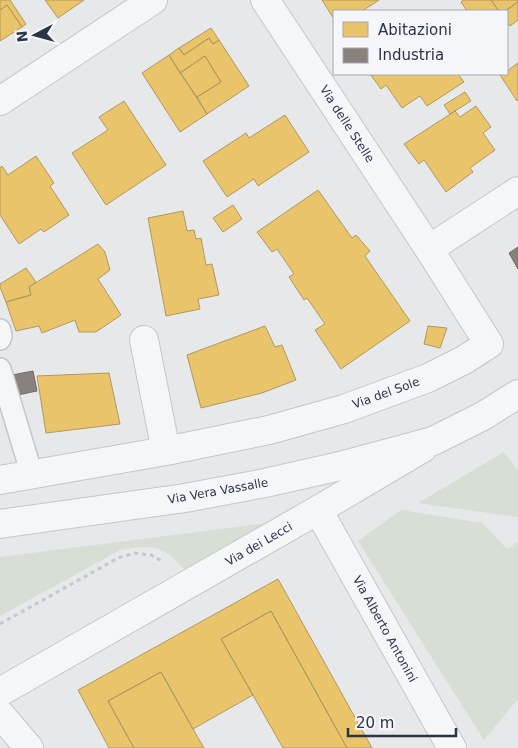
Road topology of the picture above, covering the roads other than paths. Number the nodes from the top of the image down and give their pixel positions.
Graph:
1 (152, 0) edge
2 (266, 0) edge
3 (0, 101) edge
4 (518, 191) edge
5 (429, 248) junction
6 (0, 330) edge
7 (0, 339) edge
8 (144, 340) dead end
9 (0, 369) edge
10 (518, 394) edge
11 (433, 441) junction
12 (166, 451) junction
13 (32, 475) junction
14 (0, 480) edge
15 (318, 510) junction
16 (0, 524) edge
17 (0, 692) edge
18 (0, 714) edge
19 (29, 748) edge
20 (452, 748) edge

1 - 3 street
2 - 5 street, Via delle Stelle
4 - 5 street
5 - 12 street, Via del Sole
6 - 7 lane
8 - 12 street
9 - 13 lane
10 - 11 street, Via dei Lecci
11 - 15 street, Via dei Lecci
11 - 16 street, Via Vera Vassalle
12 - 13 street, Via del Sole
13 - 14 street, Via del Sole
15 - 17 street, Via dei Lecci
15 - 20 street, Via Alberto Antonini
18 - 19 street

